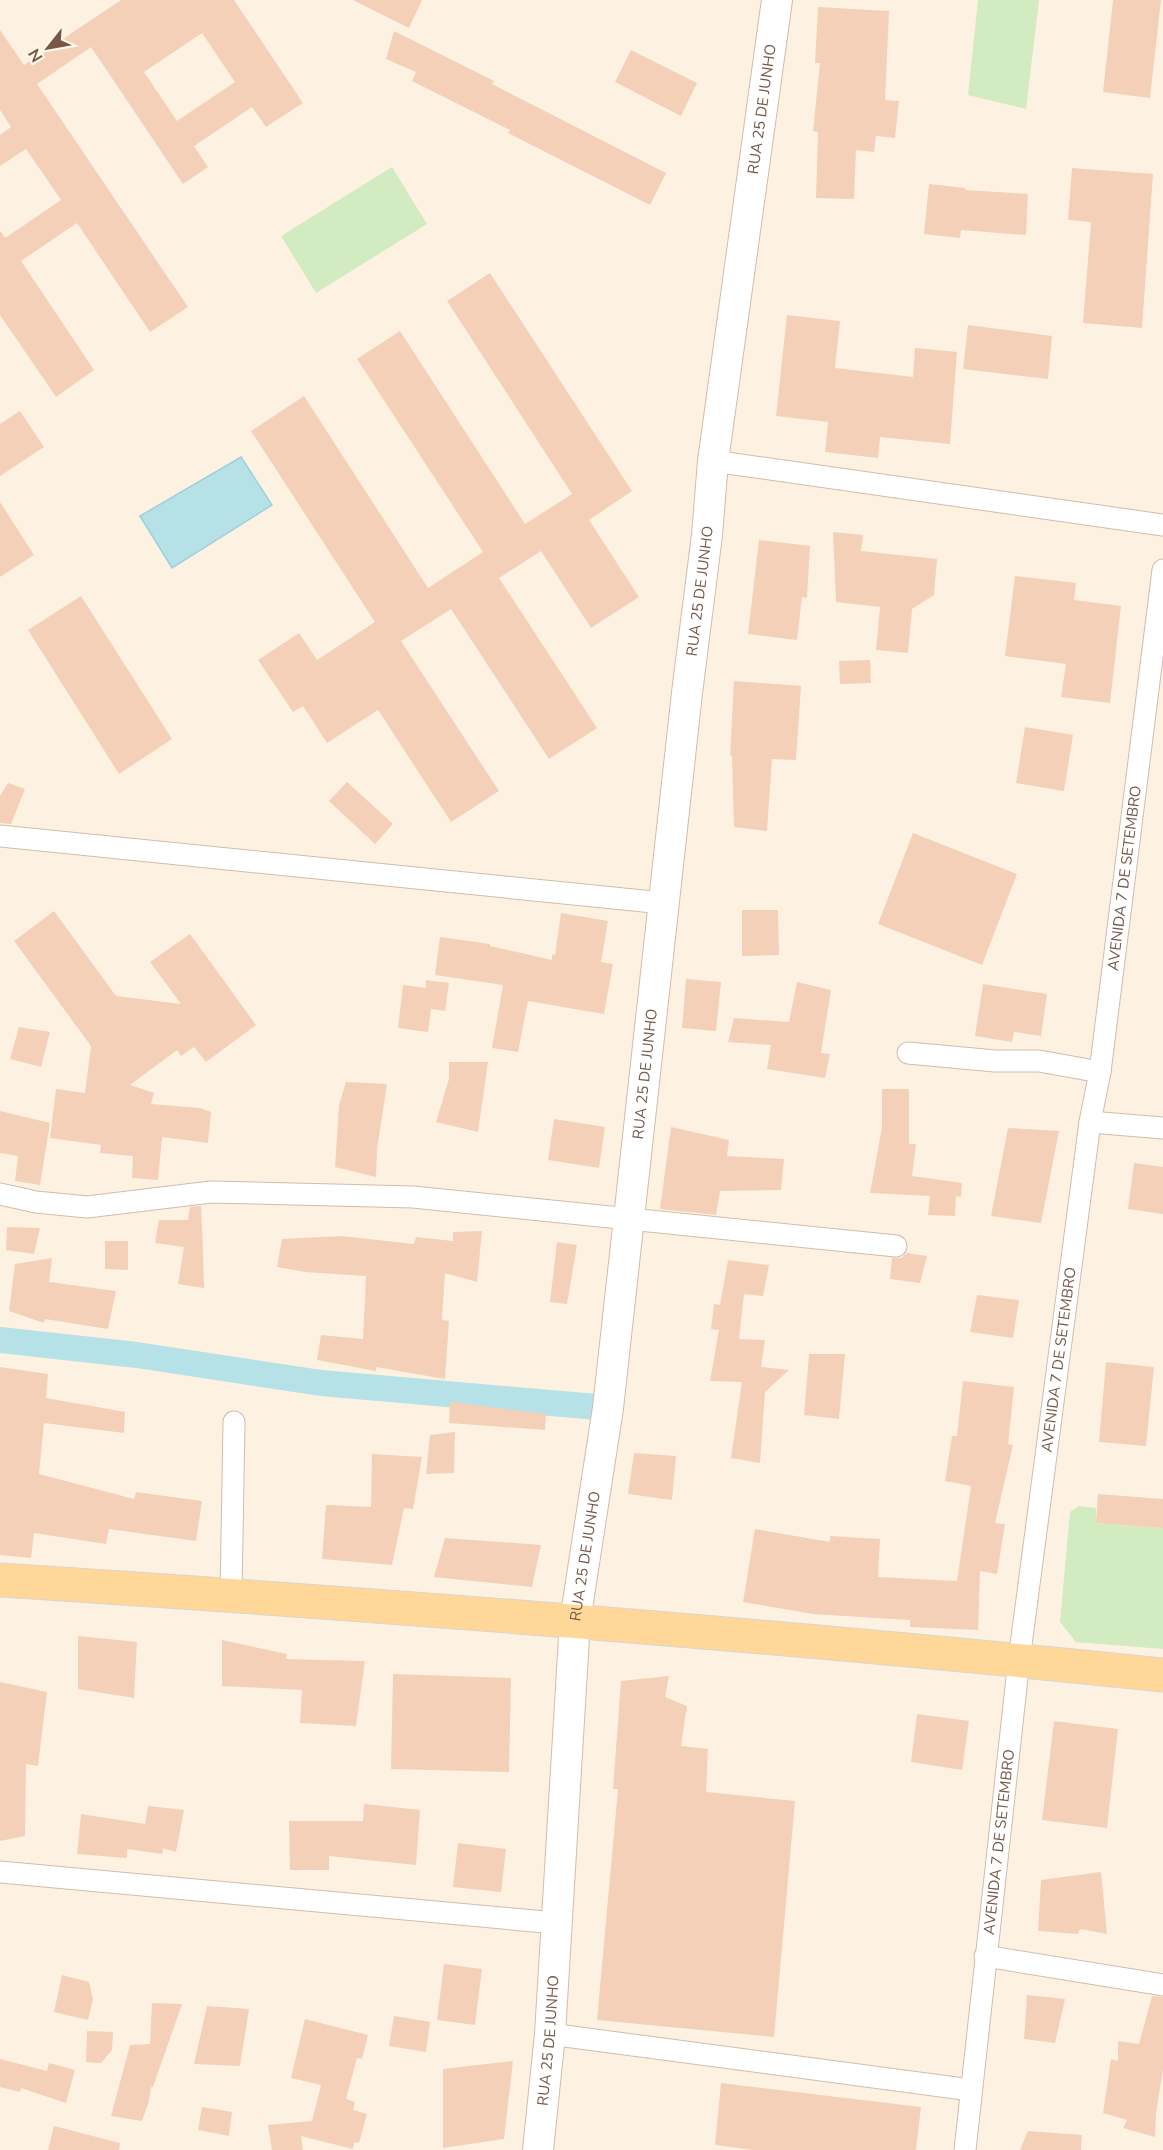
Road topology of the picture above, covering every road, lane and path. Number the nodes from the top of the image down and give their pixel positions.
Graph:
1 (777, 0) edge
2 (713, 461) junction
3 (1163, 525) edge
4 (1163, 570) edge
5 (1157, 667) edge
6 (0, 836) edge
7 (663, 903) junction
8 (908, 1053) dead end
9 (1100, 1072) junction
10 (1090, 1122) junction
11 (1163, 1128) edge
12 (0, 1194) edge
13 (628, 1218) junction
14 (896, 1246) dead end
15 (234, 1422) dead end
16 (0, 1580) edge
17 (231, 1595) junction
18 (575, 1621) junction
19 (1019, 1660) junction
20 (1163, 1676) edge
21 (0, 1872) edge
22 (556, 1923) junction
23 (985, 1956) junction
24 (1163, 1985) edge
25 (550, 2034) junction
26 (971, 2091) junction
27 (538, 2150) edge
28 (965, 2150) edge

1 - 2 street, RUA 25 DE JUNHO
2 - 3 street
2 - 7 street, RUA 25 DE JUNHO
4 - 5 street, AVENIDA 7 DE SETEMBRO
5 - 9 street, AVENIDA 7 DE SETEMBRO
6 - 7 street
7 - 13 street, RUA 25 DE JUNHO
8 - 9 street
9 - 10 street, AVENIDA 7 DE SETEMBRO
10 - 11 street
10 - 19 street, AVENIDA 7 DE SETEMBRO
12 - 13 street
13 - 14 street
13 - 18 street, RUA 25 DE JUNHO
15 - 17 street
16 - 17 main road
17 - 18 main road
18 - 19 main road
18 - 22 street, RUA 25 DE JUNHO
19 - 20 main road
19 - 23 street, AVENIDA 7 DE SETEMBRO
21 - 22 street
22 - 25 street, RUA 25 DE JUNHO
23 - 24 street
23 - 26 street, AVENIDA 7 DE SETEMBRO
25 - 26 street
25 - 27 street, RUA 25 DE JUNHO
26 - 28 street, AVENIDA 7 DE SETEMBRO

